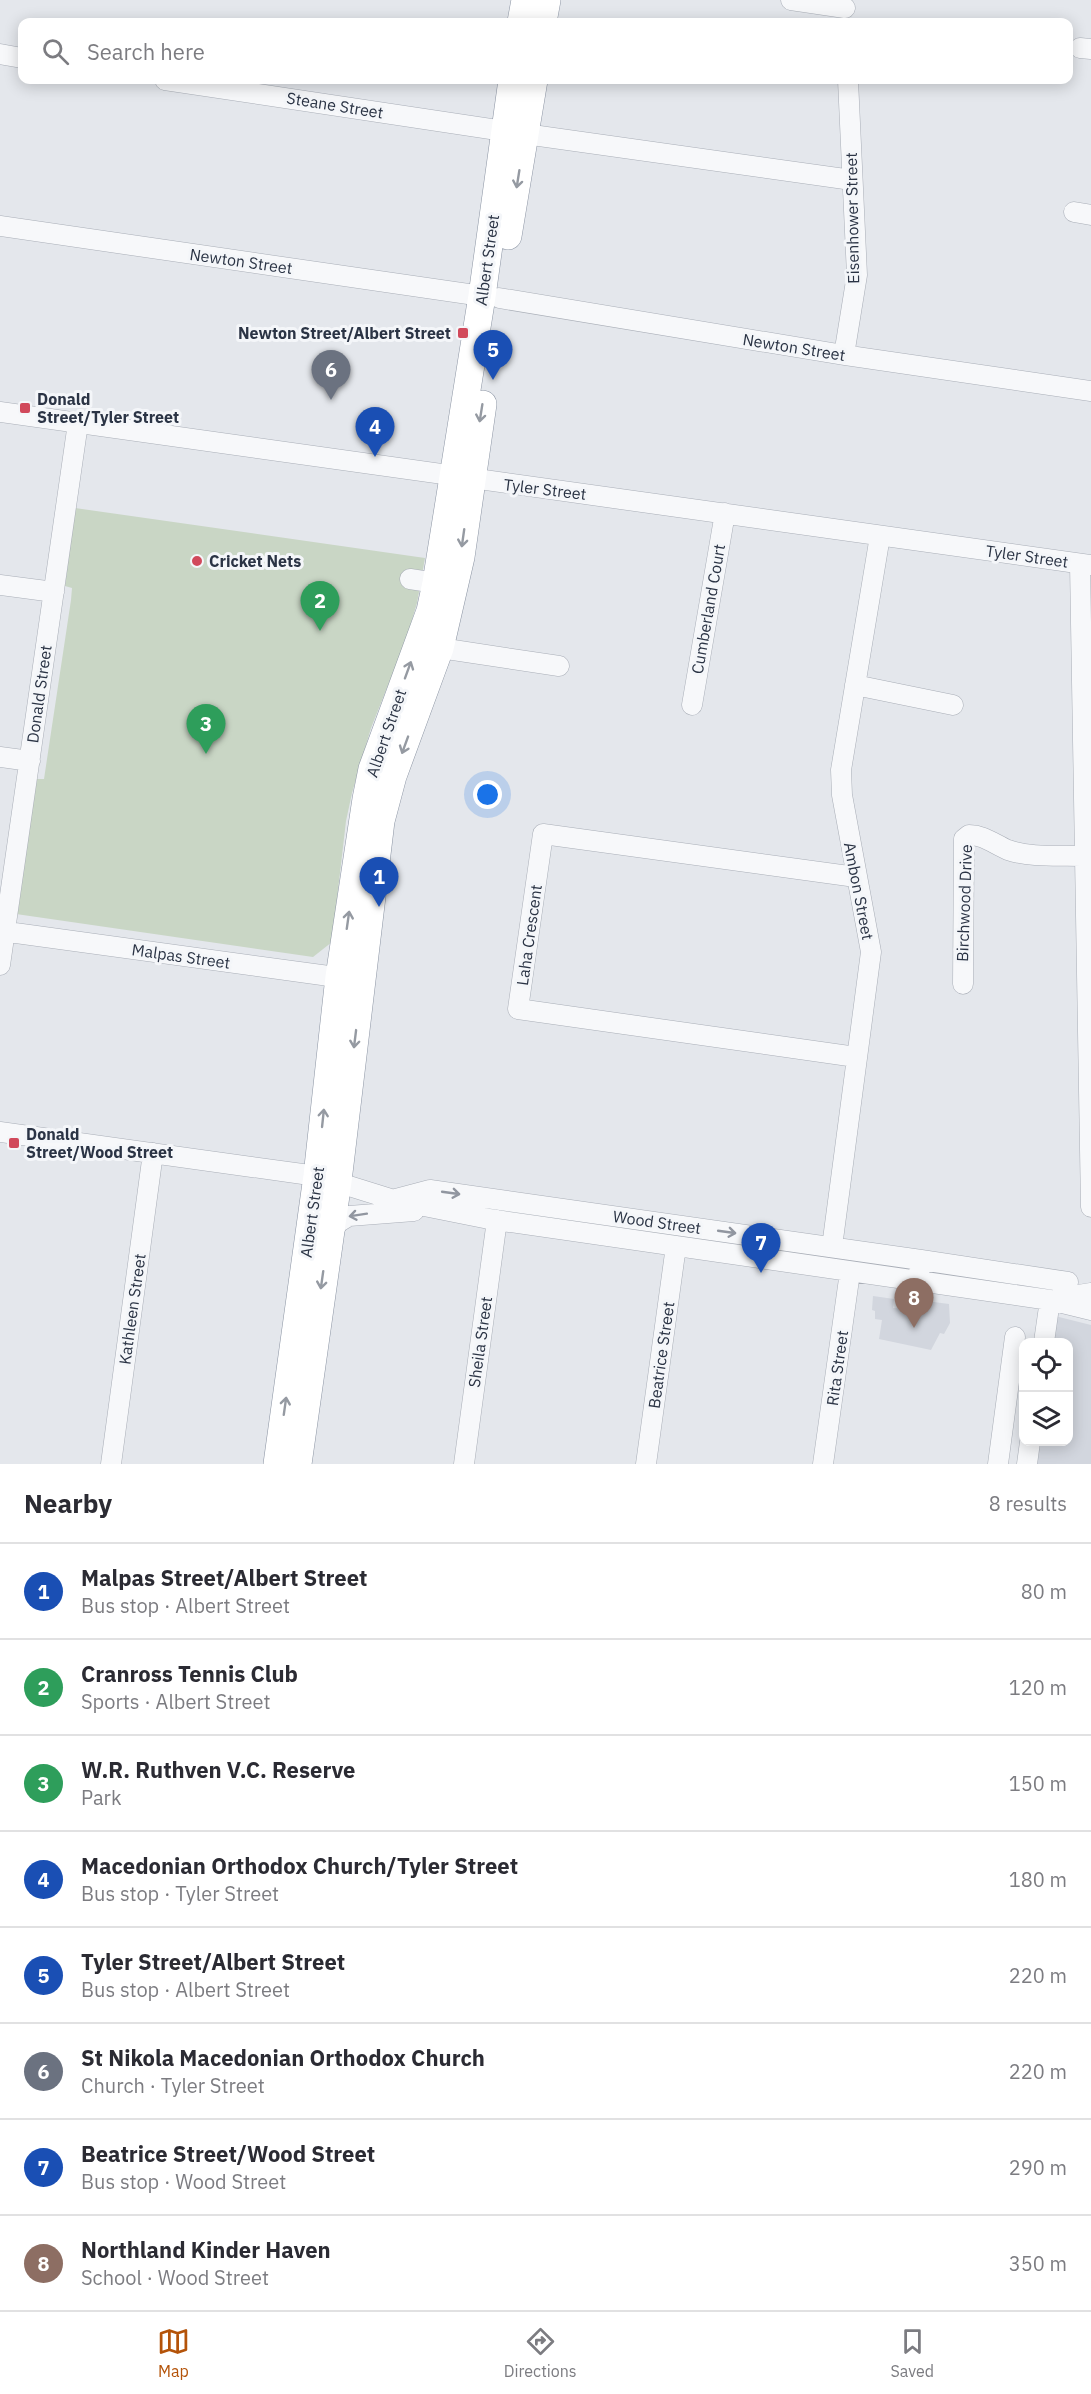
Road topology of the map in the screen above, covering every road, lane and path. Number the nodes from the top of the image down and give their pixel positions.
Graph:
1 (525, 0) edge
2 (547, 0) edge
3 (791, 0) edge
4 (845, 10) edge
5 (522, 18) edge
6 (544, 18) edge
7 (0, 54) edge
8 (18, 57) edge
9 (192, 84) edge
10 (512, 84) edge
11 (533, 84) edge
12 (848, 84) edge
13 (515, 132) junction
14 (852, 180) junction
15 (0, 226) edge
16 (490, 297) junction
17 (844, 355) junction
18 (1091, 391) edge
19 (0, 412) edge
20 (78, 423) junction
21 (462, 478) junction
22 (725, 513) junction
23 (880, 536) junction
24 (1086, 564) edge
25 (0, 585) edge
26 (54, 592) junction
27 (440, 648) junction
28 (559, 666) dead end
29 (855, 685) junction
30 (692, 705) dead end
31 (953, 705) dead end
32 (0, 757) edge
33 (30, 761) junction
34 (383, 772) junction
35 (1084, 856) junction
36 (856, 877) junction
37 (1088, 930) edge
38 (2, 931) edge
39 (0, 965) edge
40 (351, 979) junction
41 (963, 984) dead end
42 (856, 1057) junction
43 (1090, 1110) edge
44 (0, 1132) edge
45 (153, 1153) junction
46 (327, 1178) junction
47 (394, 1200) junction
48 (1091, 1207) edge
49 (437, 1210) junction
50 (497, 1220) junction
51 (328, 1236) junction
52 (676, 1246) junction
53 (832, 1247) junction
54 (921, 1260) junction
55 (850, 1272) junction
56 (918, 1281) junction
57 (1068, 1282) dead end
58 (1091, 1293) edge
59 (1050, 1300) junction
60 (1091, 1310) edge
61 (1015, 1337) dead end
62 (1045, 1338) edge
63 (1029, 1446) edge
64 (289, 1456) edge
65 (111, 1464) edge
66 (464, 1464) edge
67 (646, 1464) edge
68 (823, 1464) edge
69 (998, 1464) edge
70 (1027, 1464) edge

1 - 5 highway
2 - 6 highway
3 - 4 street
7 - 8 street
9 - 13 street, Steane Street
10 - 13 highway, Albert Street
11 - 13 highway, Albert Street
12 - 14 street, Eisenhower Street
13 - 14 street, Steane Street
13 - 16 highway, Albert Street
14 - 17 street, Eisenhower Street
15 - 16 street, Newton Street
16 - 17 street, Newton Street
16 - 21 highway, Albert Street
17 - 18 street, Newton Street
19 - 20 street, Tyler Street
20 - 21 street, Tyler Street
20 - 26 street, Donald Street
21 - 22 street, Tyler Street
21 -> 27 highway, Albert Street
34 -> 21 highway, Albert Street
22 - 23 street, Tyler Street
22 - 30 street, Cumberland Court
23 - 24 street, Tyler Street
23 - 29 street, Ambon Street
24 - 35 street
25 - 26 street
26 - 33 street, Donald Street
27 - 28 street
27 -> 34 highway, Albert Street
29 - 31 street
29 - 36 street, Ambon Street
32 - 33 street
33 - 38 street, Donald Street
34 - 40 highway, Albert Street
35 - 37 street
35 - 41 street, Birchwood Drive
36 - 42 street, Ambon Street
36 - 42 street, Laha Crescent
37 - 43 street
38 - 39 street, Donald Street
38 - 40 street, Malpas Street
40 - 46 highway, Albert Street
42 - 53 street, Ambon Street
43 - 48 street
44 - 45 street, Wood Street
45 - 46 street, Wood Street
45 - 65 street, Kathleen Street
46 - 47 street, Wood Street
46 - 51 highway, Albert Street
64 -> 46 highway, Albert Street
47 - 49 street, Wood Street
47 -> 53 street, Wood Street
49 - 50 street, Wood Street
49 -> 51 street
50 - 52 street, Wood Street
50 - 66 street, Sheila Street
51 -> 64 highway, Albert Street
52 - 55 street, Wood Street
52 - 67 street, Beatrice Street
53 - 54 street, Wood Street
54 - 56 street
54 - 57 street, Wood Street
55 - 56 street, Wood Street
55 - 68 street, Rita Street
56 - 59 street, Wood Street
58 - 59 street, Wood Street
59 - 60 street, Wood Street
59 - 62 street
61 - 69 street
63 - 70 street

